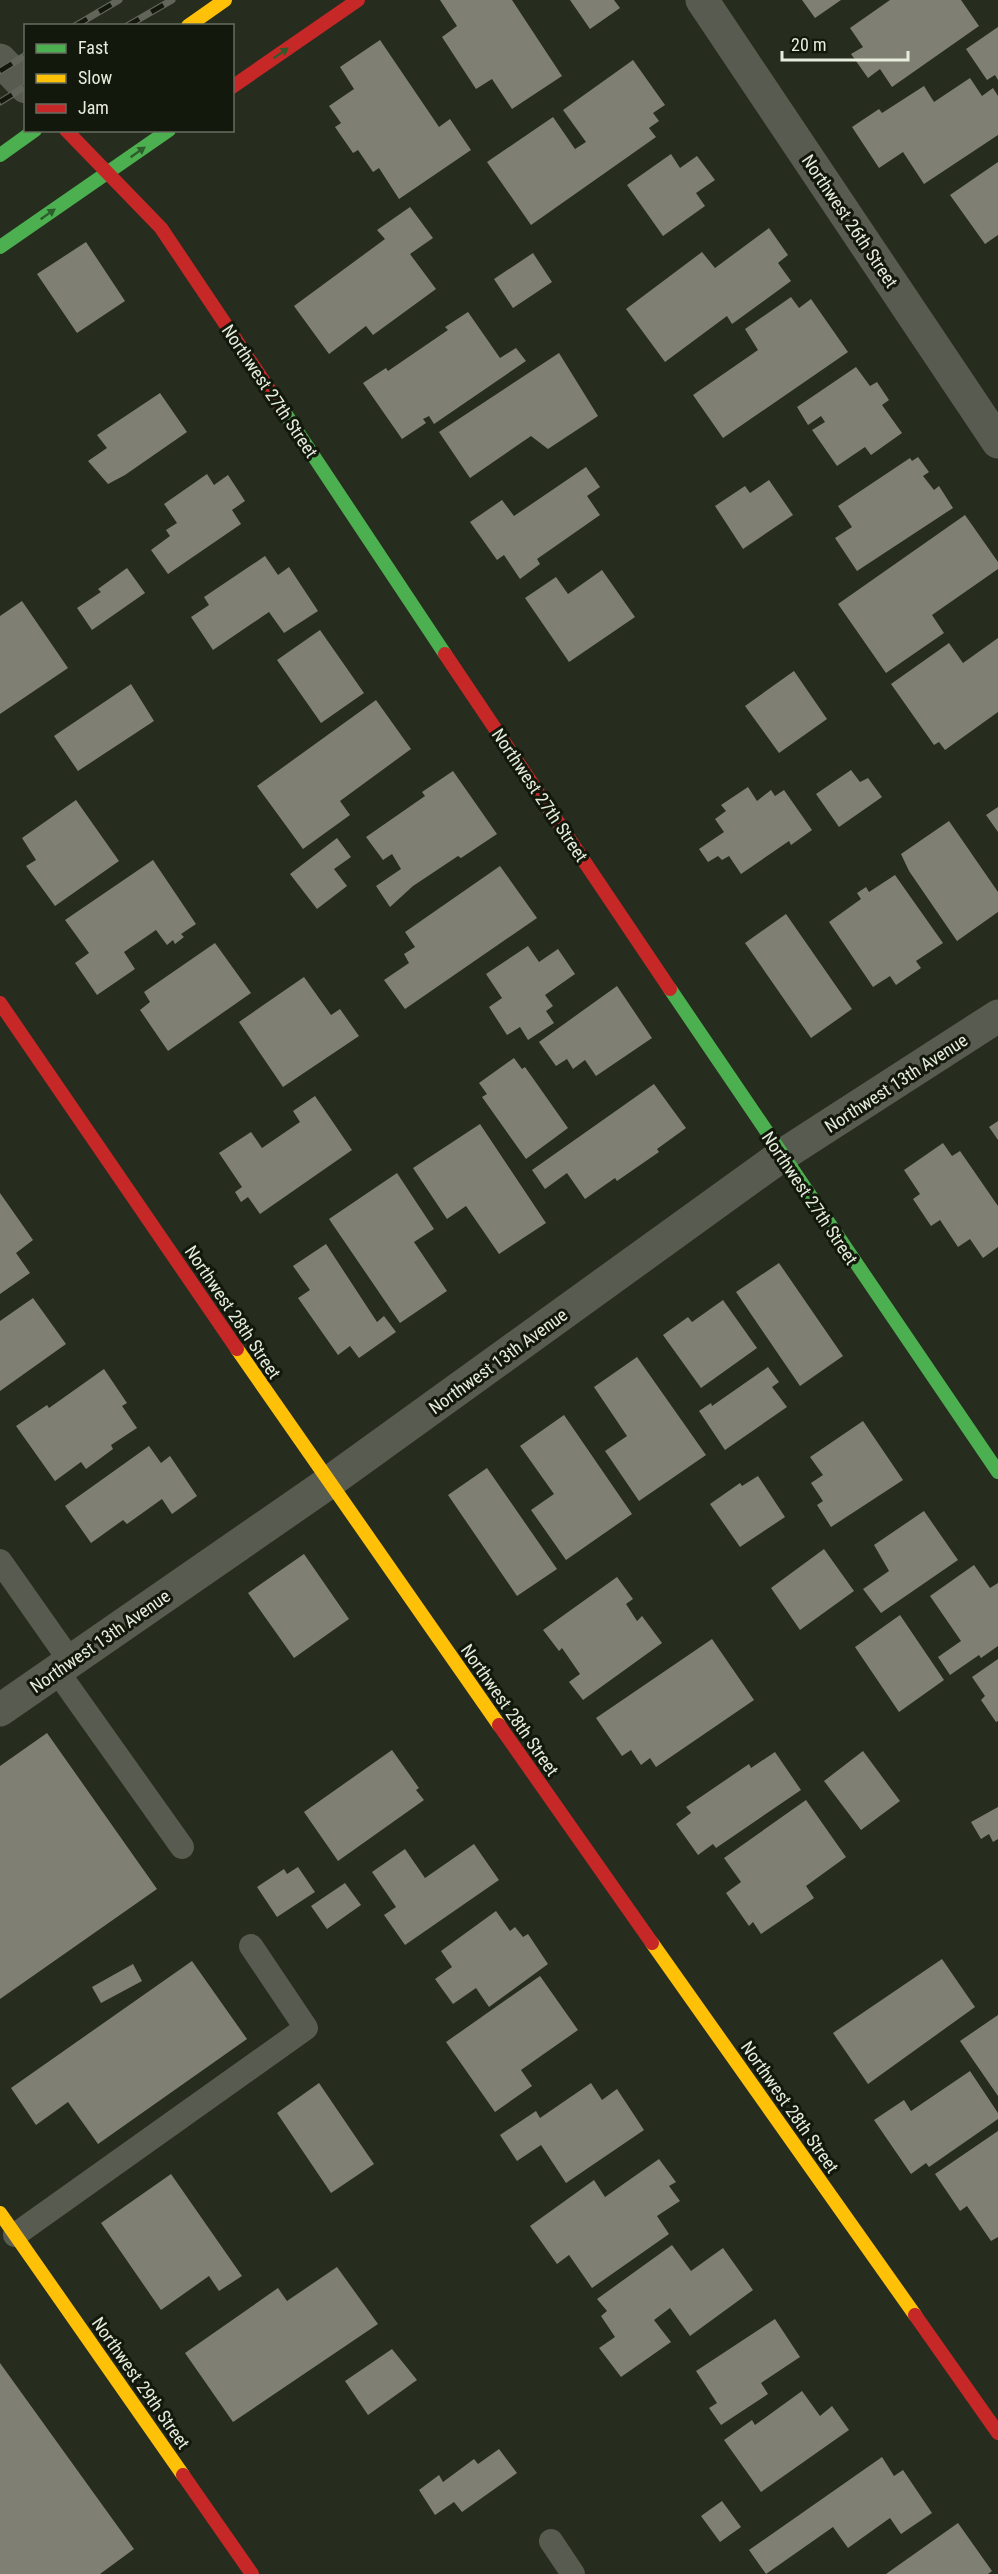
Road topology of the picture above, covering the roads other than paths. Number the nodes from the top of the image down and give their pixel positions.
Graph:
1 (225, 0) edge
2 (358, 0) edge
3 (702, 0) edge
4 (191, 24) edge
5 (0, 60) edge
6 (24, 85) edge
7 (234, 86) edge
8 (32, 132) edge
9 (68, 132) edge
10 (166, 132) edge
11 (0, 155) edge
12 (106, 174) junction
13 (0, 247) edge
14 (998, 442) edge
15 (0, 1004) edge
16 (998, 1016) edge
17 (781, 1156) junction
18 (998, 1472) edge
19 (328, 1483) junction
20 (0, 1561) edge
21 (64, 1666) junction
22 (0, 1710) edge
23 (182, 1847) dead end
24 (251, 1946) dead end
25 (0, 2213) edge
26 (15, 2235) junction
27 (998, 2433) edge
28 (551, 2541) dead end
29 (252, 2574) edge
30 (573, 2574) edge

1 - 4 street
7 -> 2 street
3 - 14 street, Northwest 26th Street
5 - 6 street
8 - 11 street
9 - 12 street, Northwest 27th Street
12 -> 10 street
13 -> 12 street
12 - 17 street, Northwest 27th Street
15 - 19 street, Northwest 28th Street
16 - 17 street, Northwest 13th Avenue
17 - 18 street, Northwest 27th Street
17 - 19 street, Northwest 13th Avenue
19 - 21 street, Northwest 13th Avenue
19 - 27 street, Northwest 28th Street
20 - 21 lane
21 - 22 street, Northwest 13th Avenue
21 - 23 lane
24 - 26 lane
25 - 26 street, Northwest 29th Street
26 - 29 street, Northwest 29th Street
28 - 30 lane

